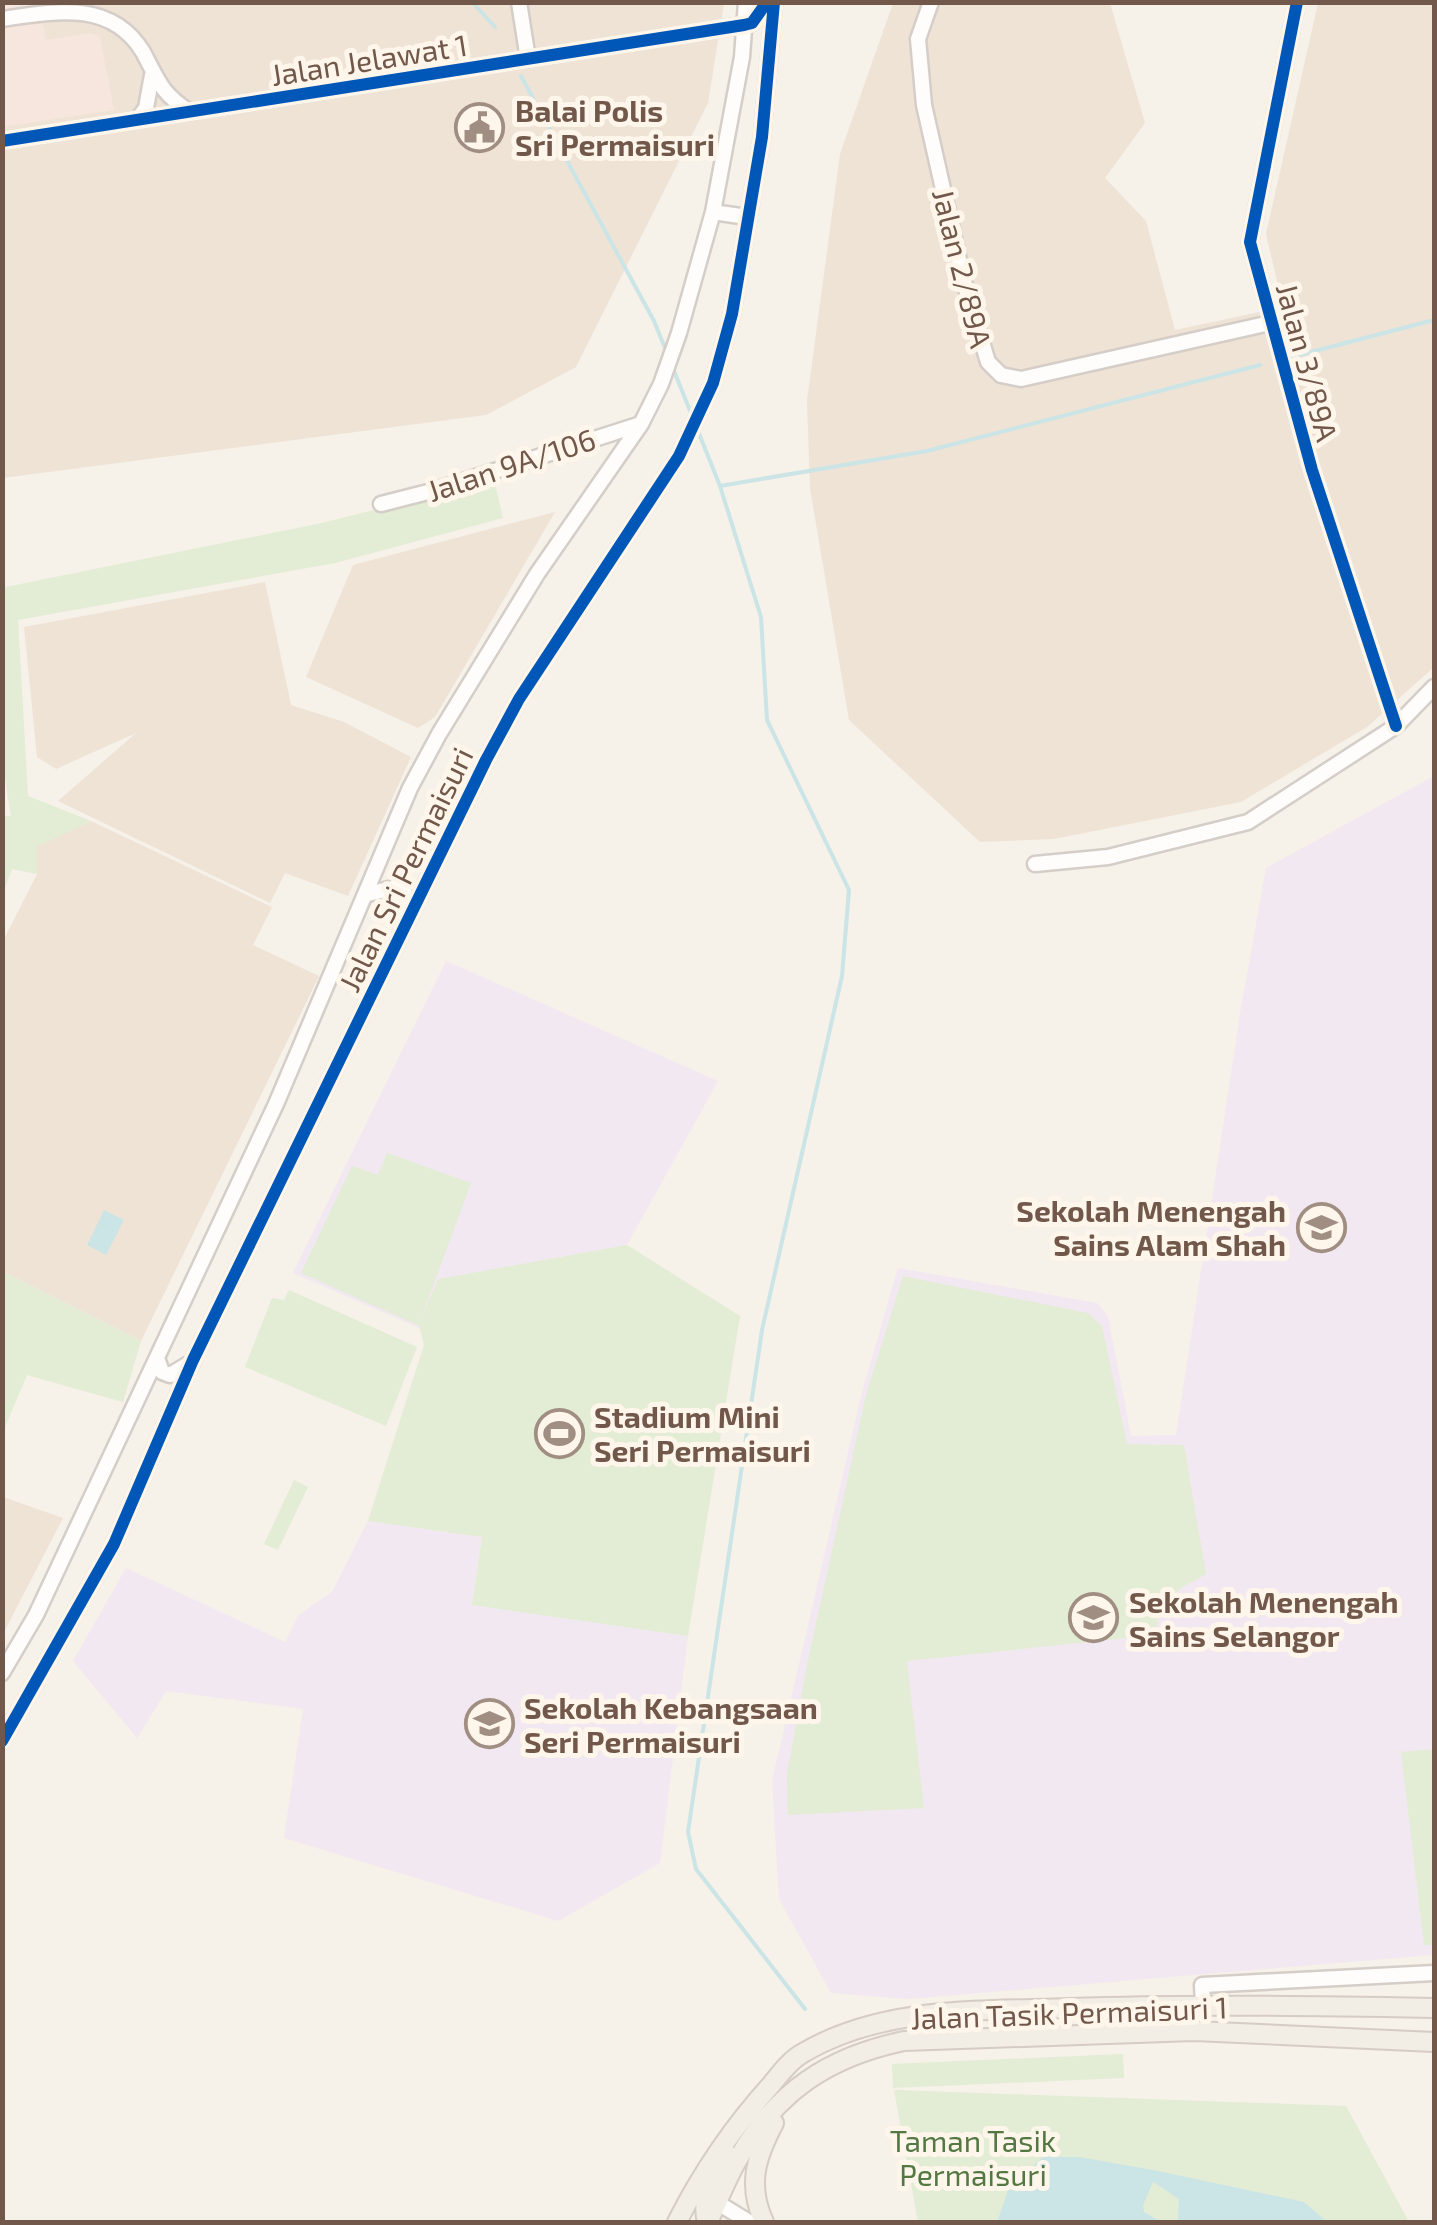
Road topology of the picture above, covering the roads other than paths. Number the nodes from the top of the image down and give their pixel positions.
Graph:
1 (519, 2) edge
2 (746, 2) edge
3 (770, 2) edge
4 (931, 2) edge
5 (1297, 2) edge
6 (61, 6) edge
7 (2, 20) edge
8 (744, 25) junction
9 (770, 55) junction
10 (528, 59) junction
11 (152, 74) junction
12 (190, 112) junction
13 (137, 120) junction
14 (2, 141) edge
15 (713, 212) junction
16 (747, 217) junction
17 (1270, 323) junction
18 (641, 424) junction
19 (381, 504) dead end
20 (1434, 687) edge
21 (1396, 726) junction
22 (1035, 864) dead end
23 (368, 894) junction
24 (410, 912) junction
25 (157, 1358) junction
26 (193, 1360) junction
27 (2, 1673) edge
28 (2, 1741) edge
29 (1434, 1973) edge
30 (1203, 2004) junction
31 (1434, 2008) edge
32 (1011, 2010) junction
33 (1011, 2037) junction
34 (1434, 2042) edge
35 (790, 2091) junction
36 (740, 2119) junction
37 (705, 2216) edge
38 (677, 2222) edge
39 (750, 2222) edge
40 (764, 2222) edge

1 - 10 street
2 - 8 street, Jalan Sri Permaisuri
3 - 8 street
3 - 9 street, Jalan Sri Permaisuri
4 - 17 street, Jalan 2/89A
5 - 17 street, Jalan 3/89A
6 - 7 street
6 - 11 street
8 - 9 street
8 - 10 street, Jalan Jelawat 1
8 - 15 street, Jalan Sri Permaisuri
9 - 16 street, Jalan Sri Permaisuri
10 - 12 street, Jalan Jelawat 1
11 - 12 street
11 - 13 street
12 - 13 street, Jalan Jelawat 1
13 - 14 street, Jalan Jelawat 1
15 - 16 street
15 - 18 street, Jalan Sri Permaisuri
16 - 24 street, Jalan Sri Permaisuri
17 - 21 street, Jalan 3/89A
18 - 19 street, Jalan 9A/106
18 - 23 street, Jalan Sri Permaisuri
20 - 21 street
21 - 22 street
23 - 24 street
23 - 25 street, Jalan Sri Permaisuri
24 - 26 street, Jalan Sri Permaisuri
25 - 26 street
25 - 27 street, Jalan Sri Permaisuri
26 - 28 street, Jalan Sri Permaisuri
29 - 30 street
30 - 31 main road, Jalan Tasik Permaisuri 1
30 - 32 main road, Jalan Tasik Permaisuri 1
32 - 33 main road
32 - 36 main road, Jalan Tasik Permaisuri 1
33 - 34 main road, Jalan Tasik Permaisuri 1
33 - 35 main road, Jalan Tasik Permaisuri 1
35 - 37 main road, Jalan Tasik Permaisuri 1
35 - 40 main road
36 - 37 main road
36 - 38 main road, Jalan Tasik Permaisuri 1
37 - 39 street

